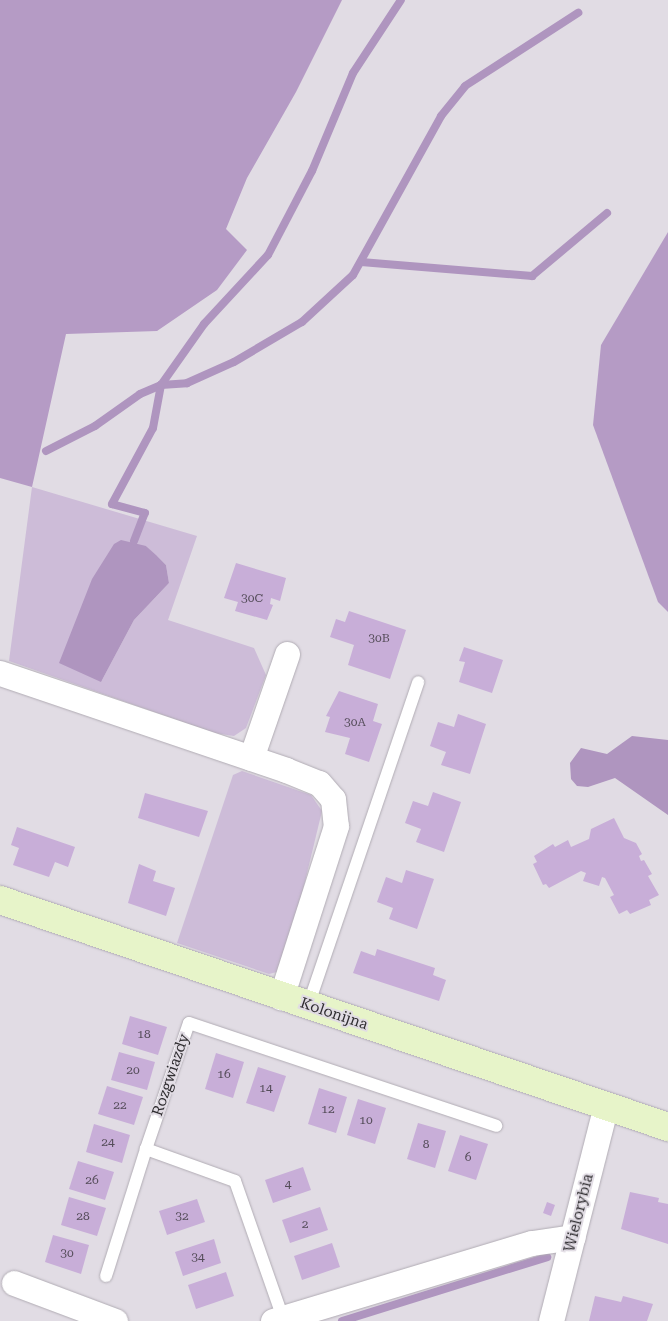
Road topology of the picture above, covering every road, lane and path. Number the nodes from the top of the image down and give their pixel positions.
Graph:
1 (287, 654) dead end
2 (0, 673) edge
3 (418, 682) dead end
4 (251, 758) junction
5 (0, 900) edge
6 (281, 996) junction
7 (308, 1006) junction
8 (606, 1106) junction
9 (496, 1126) dead end
10 (668, 1127) edge
11 (146, 1149) junction
12 (573, 1237) junction
13 (106, 1276) dead end
14 (14, 1283) dead end
15 (278, 1320) edge
16 (115, 1321) edge
17 (551, 1321) edge

1 - 4 street
2 - 4 street
3 - 7 lane
4 - 6 street
5 - 6 street, Kolonijna
6 - 7 street, Kolonijna
7 - 8 street, Kolonijna
8 - 10 street, Kolonijna
8 - 12 street, Wielorybia
9 - 11 lane, Rozgwiazdy
11 - 13 lane
11 - 15 lane
12 - 15 street
12 - 17 street, Wielorybia
14 - 16 street

